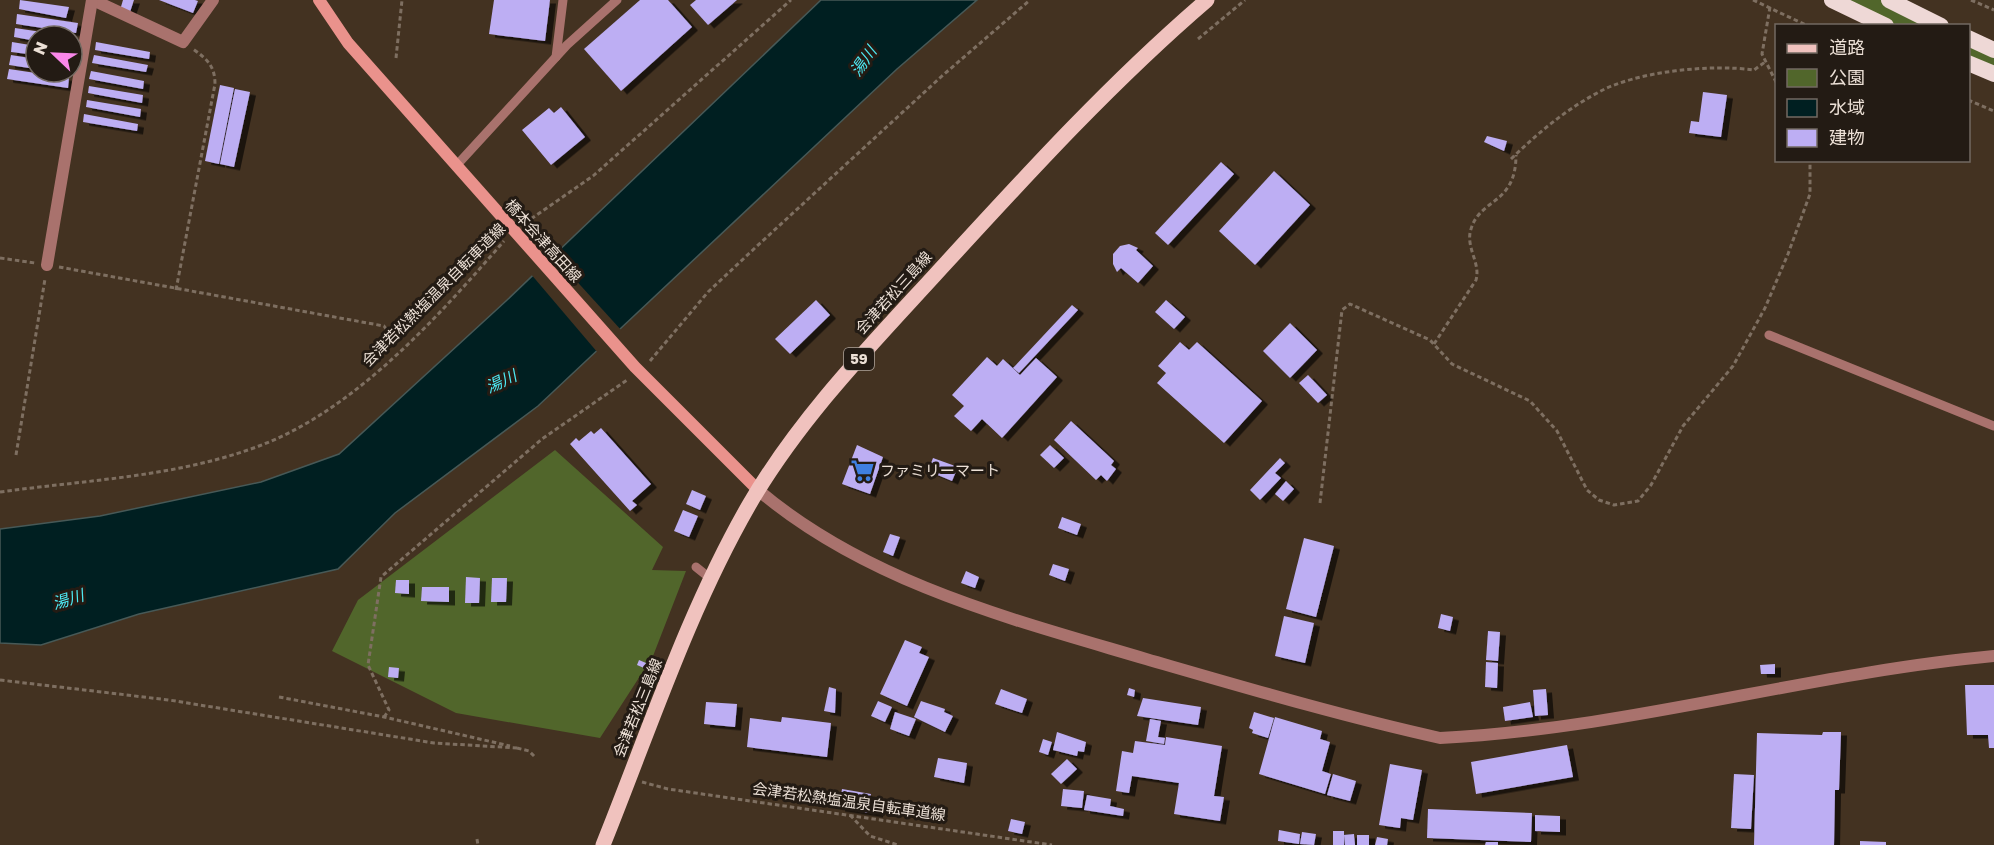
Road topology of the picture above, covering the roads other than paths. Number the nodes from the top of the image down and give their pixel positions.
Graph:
1 (93, 0) edge
2 (213, 0) edge
3 (319, 0) edge
4 (563, 0) edge
5 (617, 0) edge
6 (1207, 0) edge
7 (1832, 0) edge
8 (1889, 0) edge
9 (1882, 24) edge
10 (1937, 24) edge
11 (1970, 39) edge
12 (1994, 50) edge
13 (556, 57) junction
14 (1970, 64) edge
15 (1994, 74) edge
16 (456, 166) junction
17 (47, 265) road end
18 (1769, 335) dead end
19 (1994, 426) edge
20 (758, 490) junction
21 (696, 567) dead end
22 (711, 579) junction
23 (1994, 656) edge
24 (603, 845) edge

1 - 2 street
1 - 17 street
3 - 16 main road, 橋本会津高田線
4 - 13 lane
5 - 13 lane
6 - 20 main road, 会津若松三島線 / 59
7 - 9 highway
8 - 10 highway
11 - 12 highway
13 - 16 lane
14 - 15 highway
16 - 20 main road, 橋本会津高田線
18 - 19 lane
20 - 22 main road, 会津若松三島線 / 59
20 - 23 street
21 - 22 lane
22 - 24 main road, 会津若松三島線 / 59

